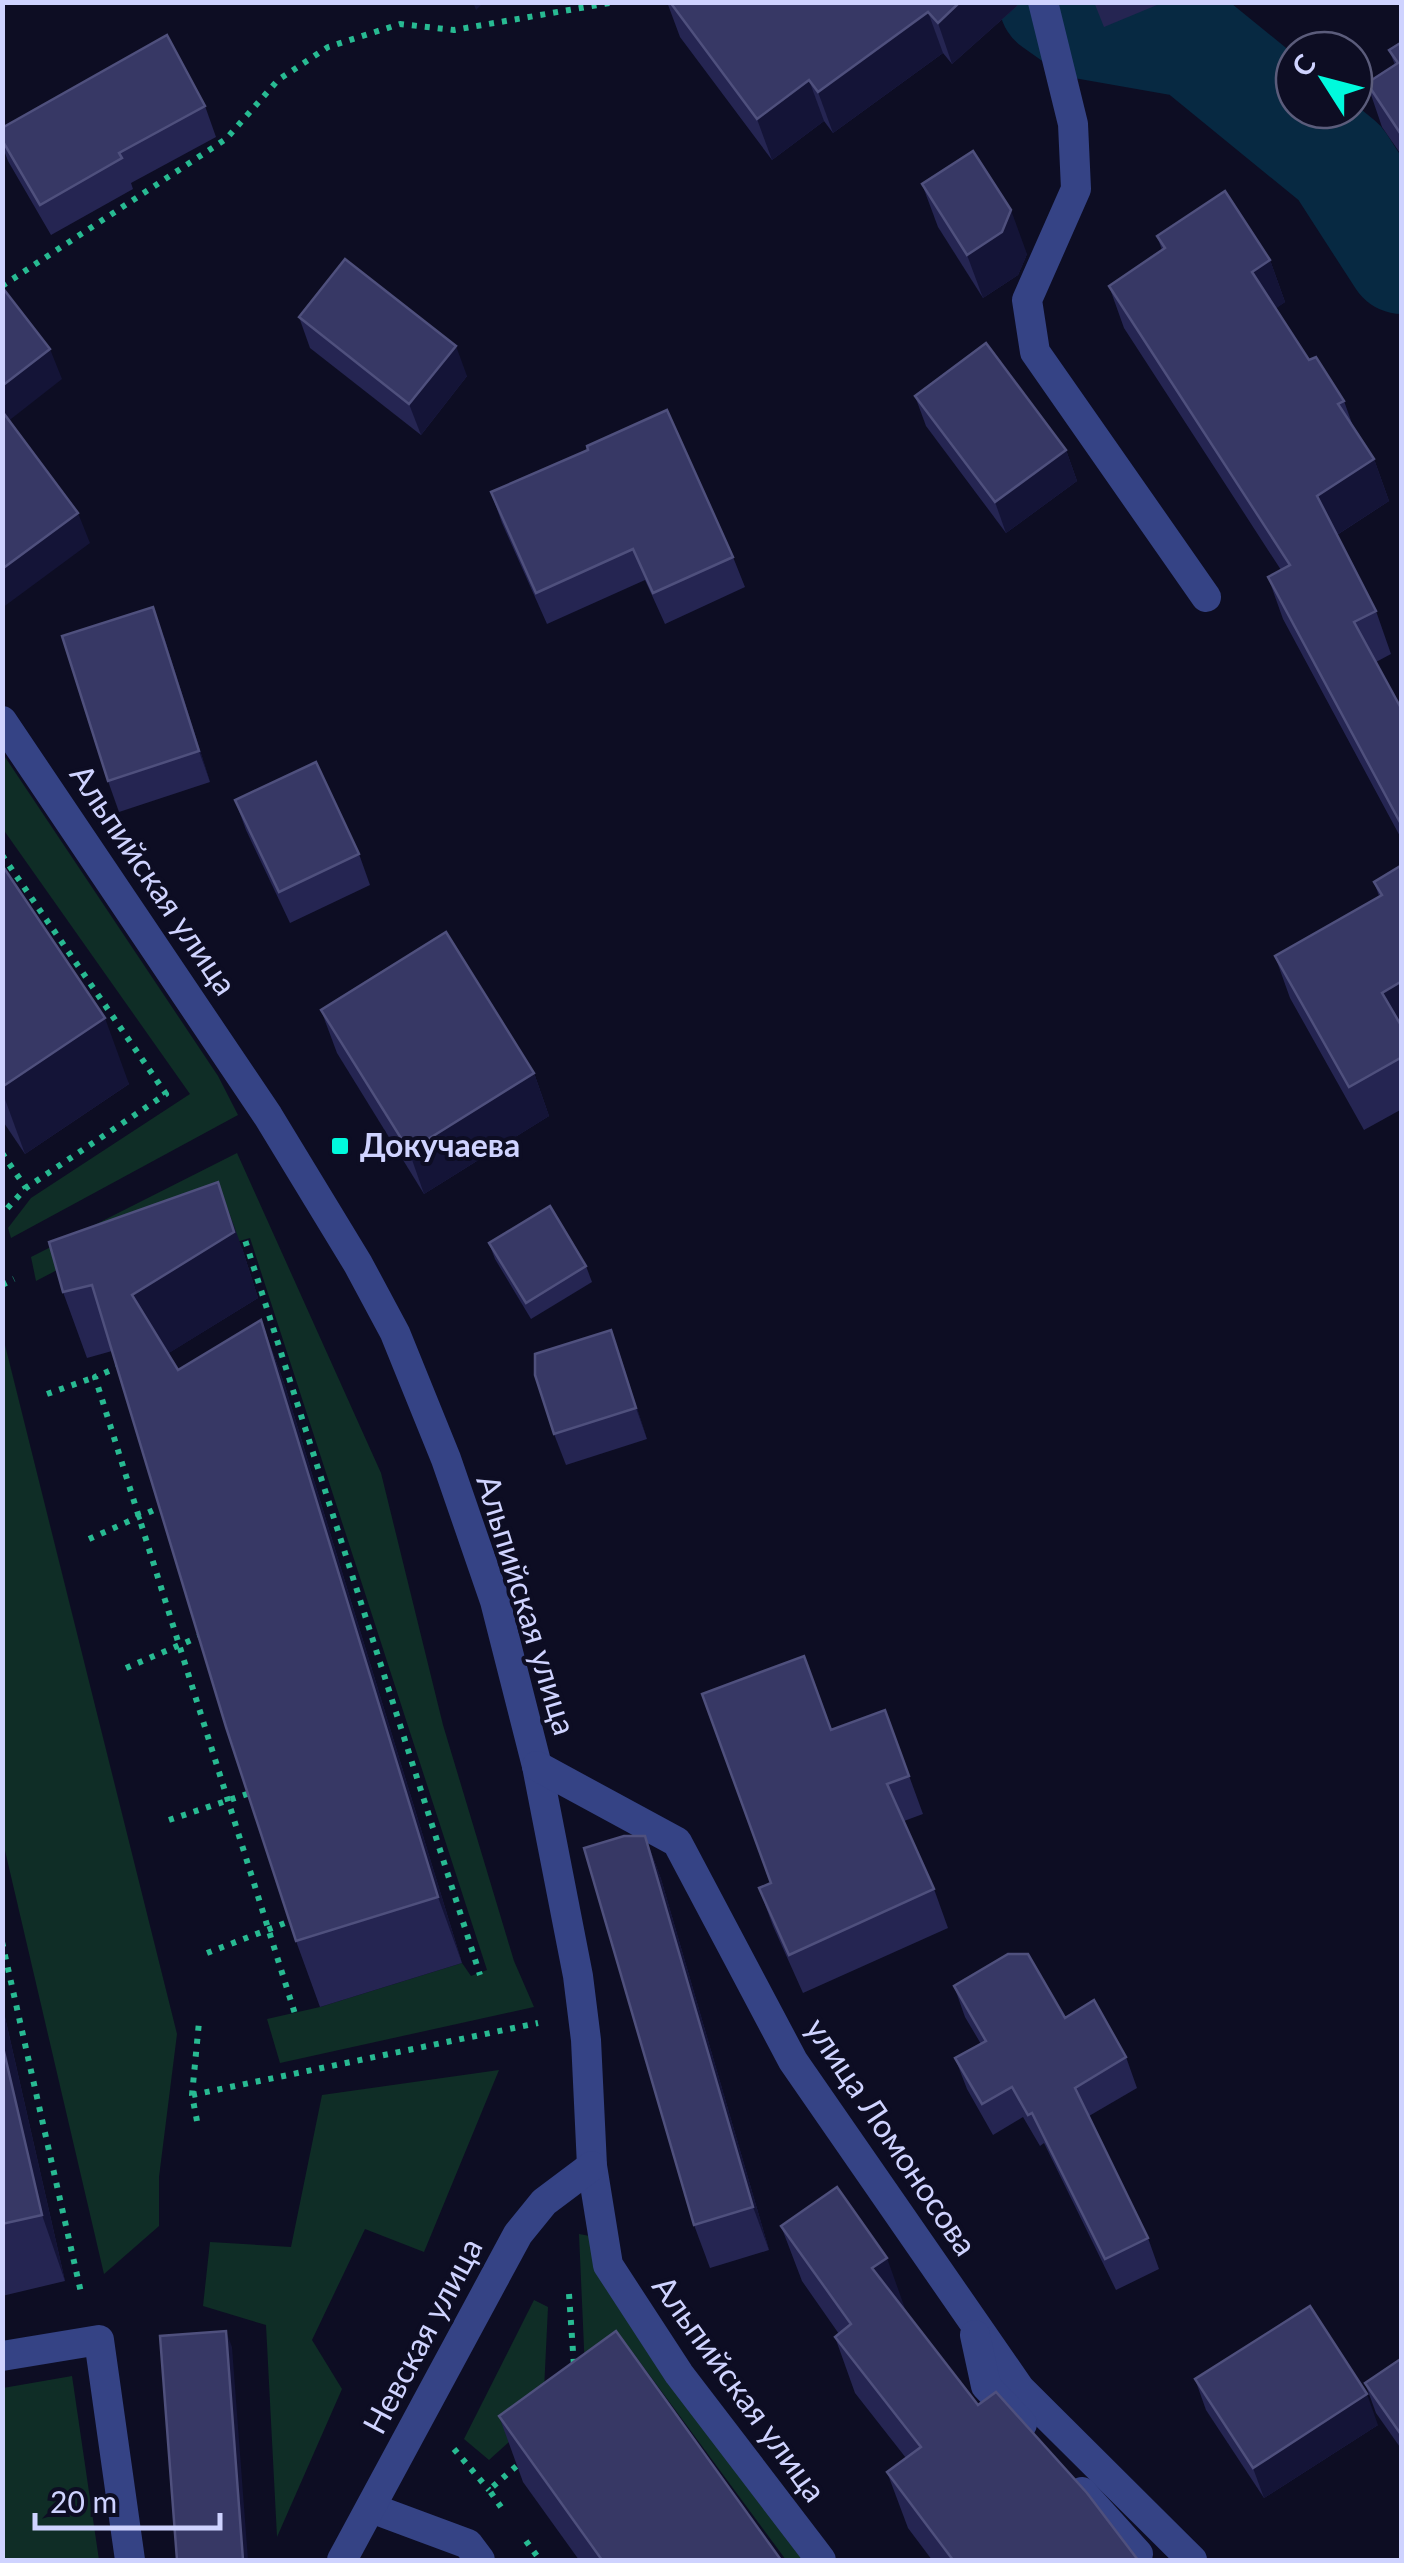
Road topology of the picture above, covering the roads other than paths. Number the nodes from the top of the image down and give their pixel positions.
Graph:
1 (1043, 2) edge
2 (1206, 598) dead end
3 (2, 720) edge
4 (537, 1766) junction
5 (592, 2166) junction
6 (970, 2318) junction
7 (2, 2356) edge
8 (370, 2508) junction
9 (1138, 2554) edge
10 (130, 2560) edge
11 (342, 2560) edge
12 (480, 2560) edge
13 (821, 2560) edge
14 (1192, 2560) edge

1 - 2 street
3 - 4 street, Альпийская улица
4 - 5 street, Альпийская улица
4 - 6 street, улица Ломоносова
5 - 8 street, Невская улица
5 - 13 street, Альпийская улица
6 - 9 street
6 - 14 street, улица Ломоносова
7 - 10 street
8 - 11 street, Невская улица
8 - 12 street

